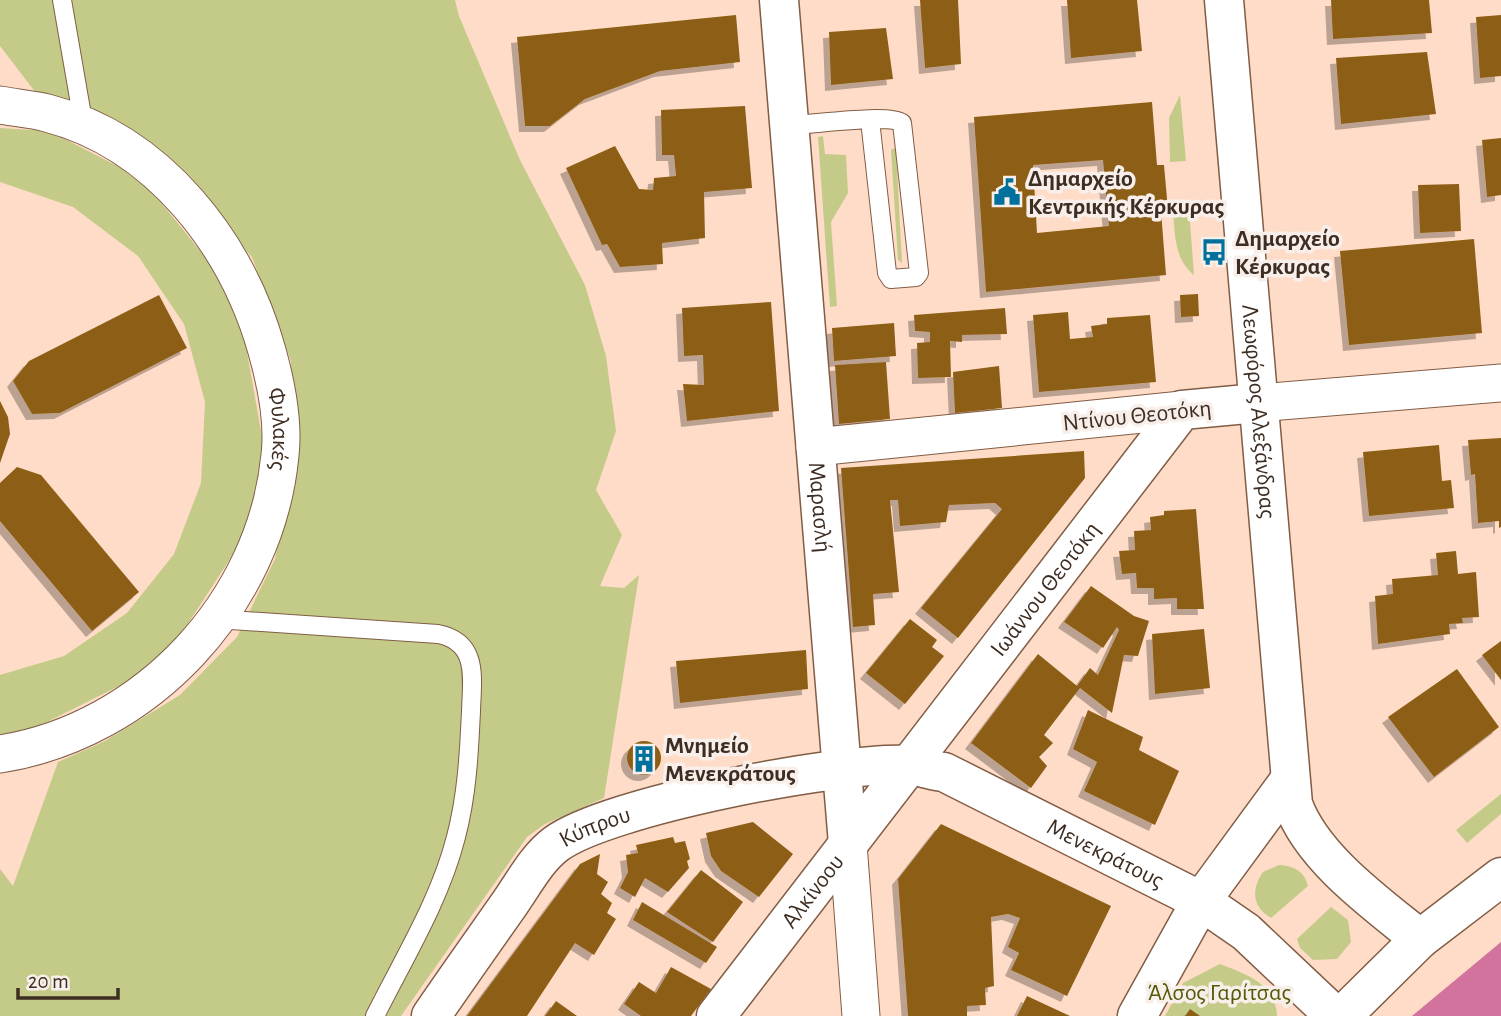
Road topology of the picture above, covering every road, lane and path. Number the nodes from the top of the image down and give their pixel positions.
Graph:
1 (62, 0) edge
2 (779, 0) edge
3 (1224, 0) edge
4 (0, 106) edge
5 (870, 120) junction
6 (789, 125) junction
7 (84, 127) junction
8 (1501, 383) edge
9 (1258, 403) junction
10 (1182, 410) junction
11 (815, 447) junction
12 (216, 619) junction
13 (0, 754) edge
14 (908, 765) junction
15 (841, 770) junction
16 (1289, 781) junction
17 (848, 844) junction
18 (1501, 877) edge
19 (1201, 901) junction
20 (1420, 939) junction
21 (375, 1016) edge
22 (431, 1016) edge
23 (716, 1016) edge
24 (861, 1016) edge
25 (1137, 1016) edge
26 (1335, 1016) edge
27 (1342, 1016) edge

1 - 7 lane
2 - 6 street, Μαρασλή
3 - 9 street, Λεωφόρος Αλεξάνδρας
4 - 7 street, Φυλακές
5 - 5 lane
5 - 6 lane
6 - 11 street, Μαρασλή
7 - 12 street, Φυλακές
8 - 9 street, Ντίνου Θεοτόκη
9 - 10 street, Ντίνου Θεοτόκη
9 - 16 street, Λεωφόρος Αλεξάνδρας
10 - 11 street, Ντίνου Θεοτόκη
10 - 14 street, Ιωάννου Θεοτόκη
11 - 15 street, Μαρασλή
12 - 13 street, Φυλακές
12 - 21 lane
14 - 15 street, Μενεκράτους
14 - 17 street, Αλκίνοου
14 - 19 street, Μενεκράτους
15 - 17 street, Μαρασλή
15 - 22 street, Κύπρου
16 - 19 street
16 - 20 street, Λεωφόρος Αλεξάνδρας
17 - 23 street, Αλκίνοου
17 - 24 street, Μαρασλή
18 - 20 street
19 - 25 street
19 - 26 street, Μενεκράτους
20 - 27 street

